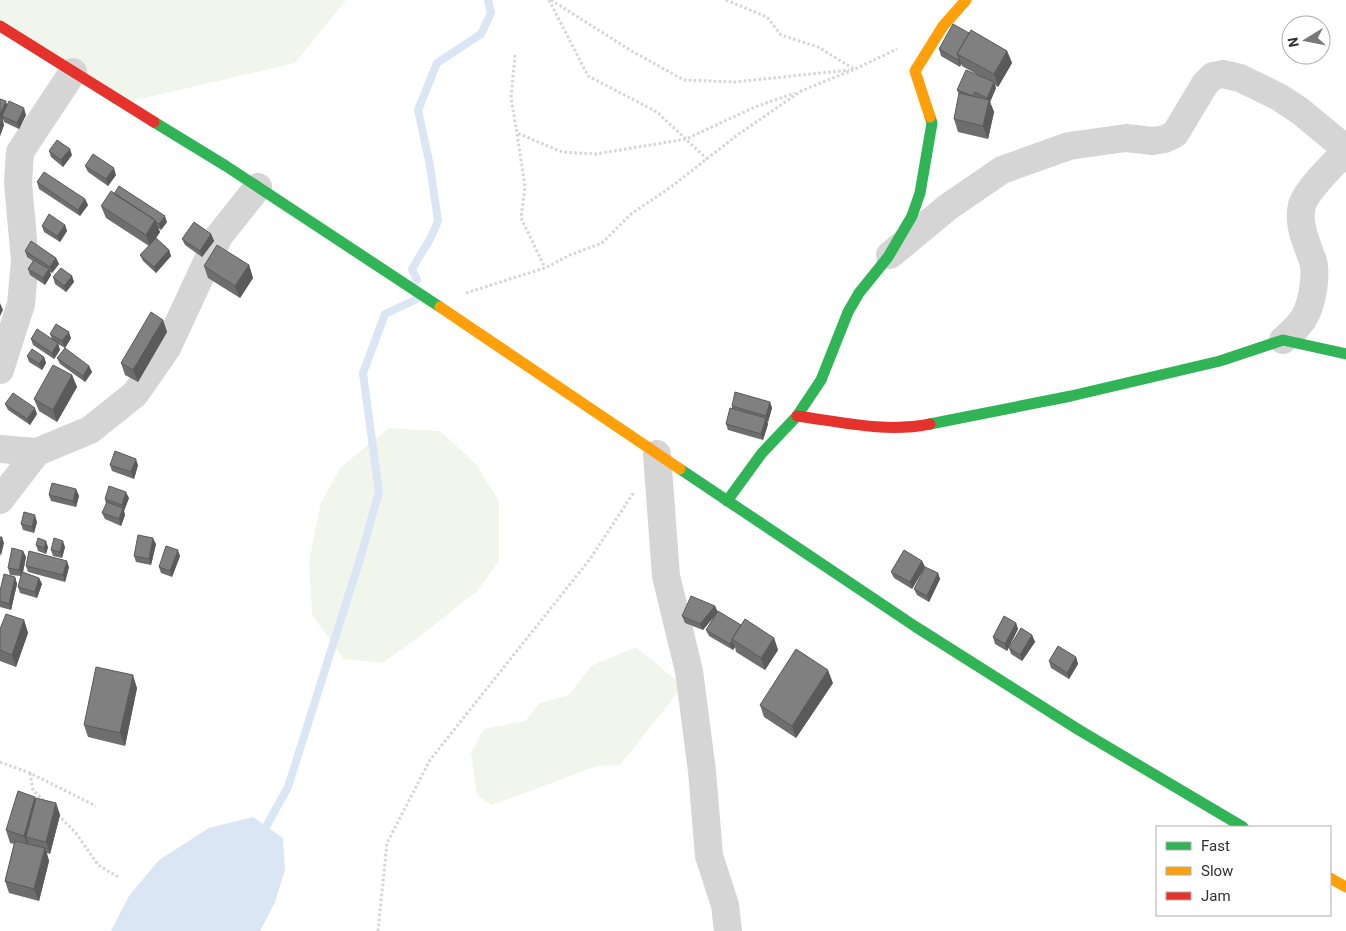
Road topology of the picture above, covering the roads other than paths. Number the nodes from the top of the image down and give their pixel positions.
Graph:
1 (966, 0) edge
2 (0, 26) edge
3 (73, 72) junction
4 (1346, 150) edge
5 (258, 187) junction
6 (888, 257) junction
7 (1283, 340) junction
8 (1346, 354) edge
9 (0, 370) edge
10 (797, 416) junction
11 (0, 448) edge
12 (37, 452) junction
13 (657, 454) junction
14 (0, 500) edge
15 (727, 501) junction
16 (1240, 826) edge
17 (1331, 879) edge
18 (1346, 887) edge
19 (728, 931) edge

1 - 6 street
2 - 3 street
3 - 5 street
3 - 9 street
4 - 6 street
4 - 7 street
5 - 12 street
5 - 13 street
6 - 10 street
7 - 8 street
7 - 10 street
10 - 15 street
11 - 12 street
12 - 14 street
13 - 15 street
13 - 19 street
15 - 16 street
17 - 18 street

